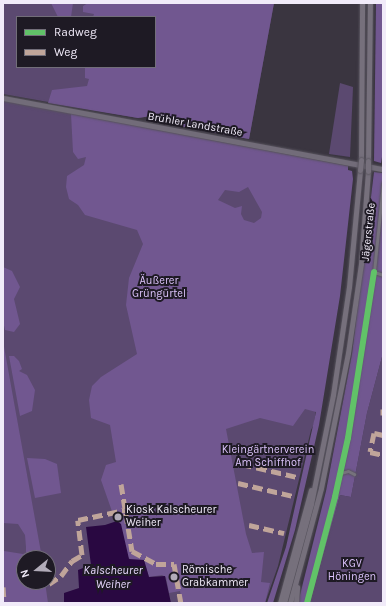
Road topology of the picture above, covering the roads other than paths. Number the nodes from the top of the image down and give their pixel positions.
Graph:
1 (362, 3) edge
2 (370, 3) edge
3 (3, 98) edge
4 (383, 168) edge
5 (383, 183) edge
6 (374, 272) junction
7 (383, 275) edge
8 (341, 473) junction
9 (354, 474) dead end
10 (315, 480) junction
11 (298, 578) junction
12 (280, 603) edge
13 (284, 603) edge
14 (290, 603) edge
15 (296, 603) edge
16 (307, 603) edge

1 - 10 highway, bridge
2 - 11 highway, bridge
3 - 4 main road, Brühler Landstraße
5 - 6 street, Jägerstraße
6 - 7 street, Jägerstraße
6 - 8 street
8 - 9 street
8 - 16 street
10 - 12 highway
10 - 13 highway
11 - 14 highway
11 - 15 highway

